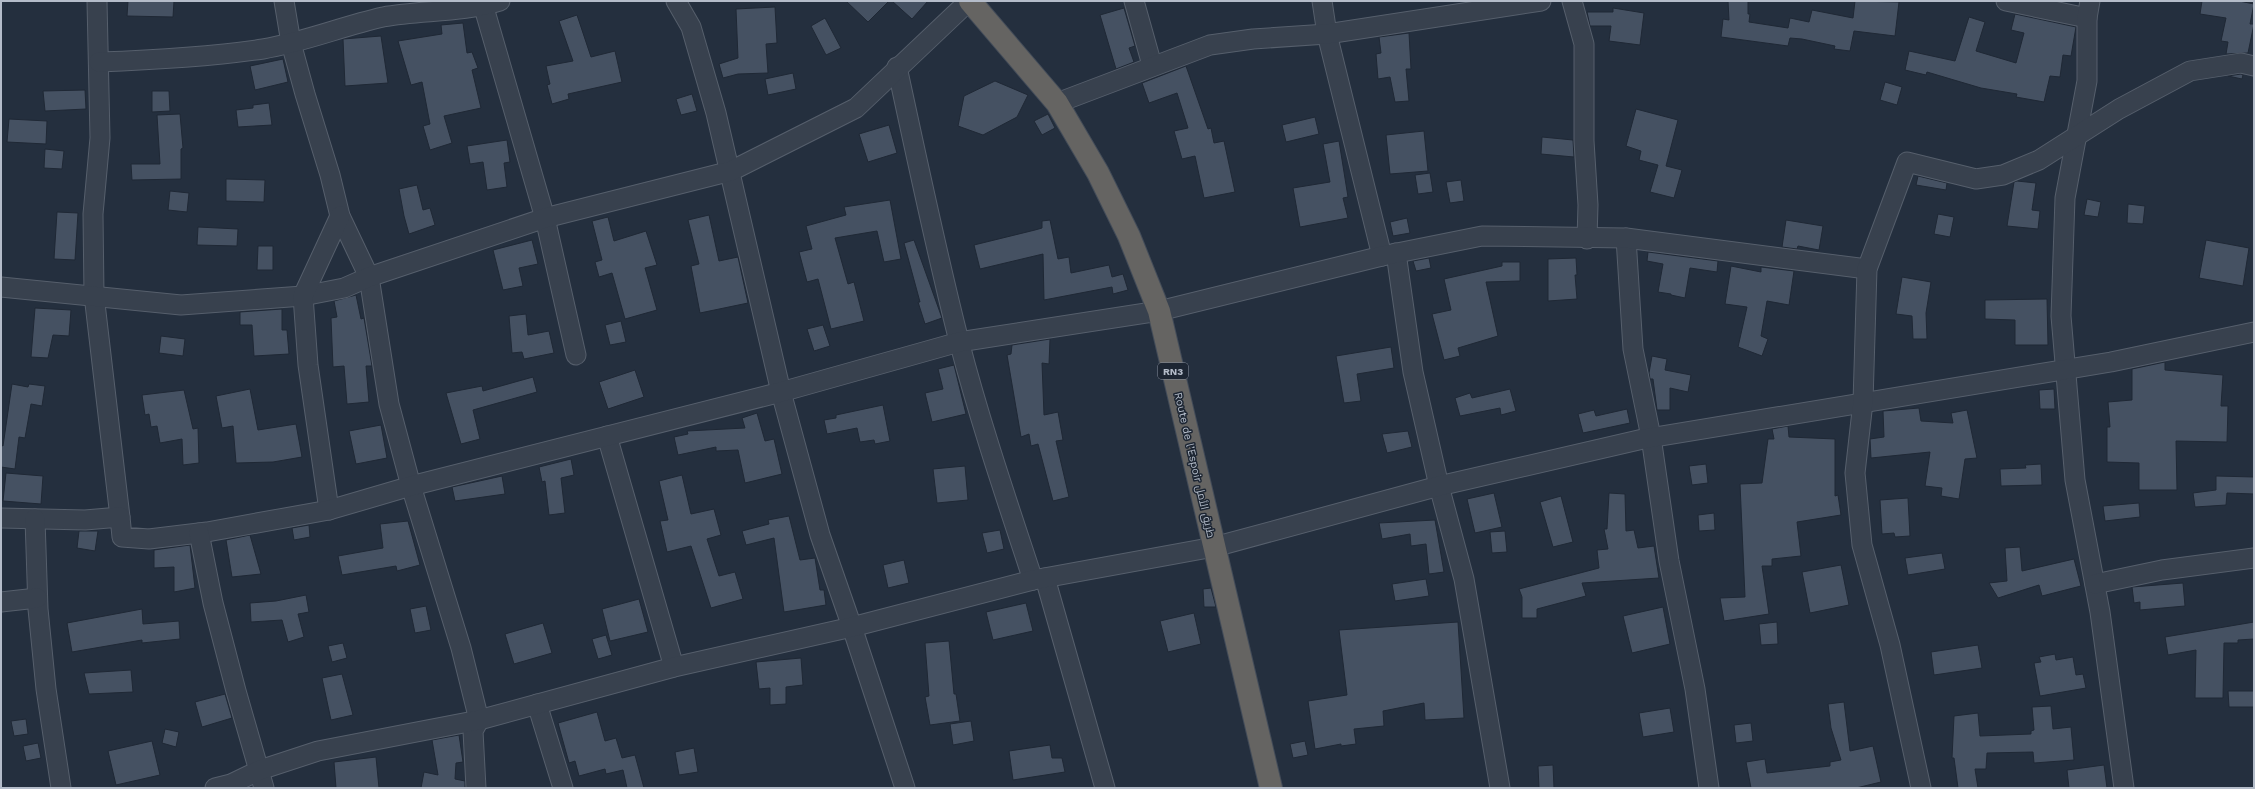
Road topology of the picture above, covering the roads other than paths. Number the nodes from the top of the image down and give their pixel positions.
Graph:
1 (97, 1) edge
2 (284, 1) edge
3 (676, 1) edge
4 (970, 1) edge
5 (1134, 1) edge
6 (1322, 1) edge
7 (1541, 1) edge
8 (1572, 1) edge
9 (2006, 1) edge
10 (488, 3) edge
11 (2089, 10) edge
12 (1326, 34) junction
13 (292, 43) junction
14 (99, 62) junction
15 (1152, 65) junction
16 (2254, 66) edge
17 (897, 67) junction
18 (1057, 103) junction
19 (2076, 135) junction
20 (731, 171) junction
21 (340, 216) junction
22 (545, 218) junction
23 (1626, 238) junction
24 (1587, 239) junction
25 (1389, 254) junction
26 (1867, 269) junction
27 (369, 277) junction
28 (1, 287) edge
29 (94, 295) junction
30 (303, 296) junction
31 (1159, 311) junction
32 (2254, 332) edge
33 (959, 342) junction
34 (576, 355) dead end
35 (2064, 368) junction
36 (781, 392) junction
37 (1863, 402) junction
38 (607, 436) junction
39 (1651, 437) junction
40 (411, 486) junction
41 (1439, 486) junction
42 (329, 510) junction
43 (120, 517) junction
44 (1, 518) edge
45 (35, 519) junction
46 (199, 533) junction
47 (1214, 547) junction
48 (2254, 558) edge
49 (1039, 579) junction
50 (2095, 584) junction
51 (37, 598) junction
52 (1, 602) edge
53 (852, 627) junction
54 (674, 667) junction
55 (537, 704) junction
56 (479, 720) junction
57 (262, 779) edge
58 (60, 788) edge
59 (215, 788) edge
60 (476, 788) edge
61 (563, 788) edge
62 (904, 788) edge
63 (1105, 788) edge
64 (1271, 788) edge
65 (1500, 788) edge
66 (1710, 788) edge
67 (1921, 788) edge
68 (2124, 788) edge

1 - 14 street
2 - 13 street
3 - 20 street
4 - 17 street
4 - 18 highway, Route de l’Espoir طريق الأمل / RN3
5 - 15 street
6 - 12 street
7 - 12 street
8 - 24 street
9 - 11 street
10 - 13 street
10 - 22 street
11 - 19 street
12 - 15 street
12 - 25 street
13 - 14 street
13 - 21 street
14 - 29 street
15 - 18 street
16 - 19 street
17 - 20 street
17 - 33 street
18 - 31 highway, Route de l’Espoir طريق الأمل / RN3
19 - 26 street
19 - 35 street
20 - 22 street
20 - 36 street
21 - 27 street
21 - 30 street
22 - 27 street
22 - 34 street
23 - 24 street
23 - 26 street
23 - 39 street
24 - 25 street
25 - 31 street
25 - 41 street
26 - 37 street
27 - 30 street
27 - 40 street
28 - 29 street
29 - 30 street
29 - 43 street
30 - 42 street
31 - 33 street
31 - 47 highway, Route de l’Espoir طريق الأمل / RN3
32 - 35 street
33 - 36 street
33 - 49 street
35 - 37 street
35 - 50 street
36 - 38 street
36 - 53 street
37 - 39 street
37 - 67 street
38 - 40 street
38 - 54 street
39 - 41 street
39 - 66 street
40 - 42 street
40 - 56 street
41 - 47 street
41 - 65 street
42 - 46 street
43 - 45 street
43 - 46 street
44 - 45 street
45 - 51 street
46 - 57 street
47 - 49 street
47 - 64 highway, Route de l’Espoir طريق الأمل / RN3
48 - 50 street
49 - 53 street
49 - 63 street
50 - 68 street
51 - 52 street
51 - 58 street
53 - 54 street
53 - 62 street
54 - 55 street
55 - 56 street
55 - 61 street
56 - 57 street
56 - 60 street
57 - 59 street

